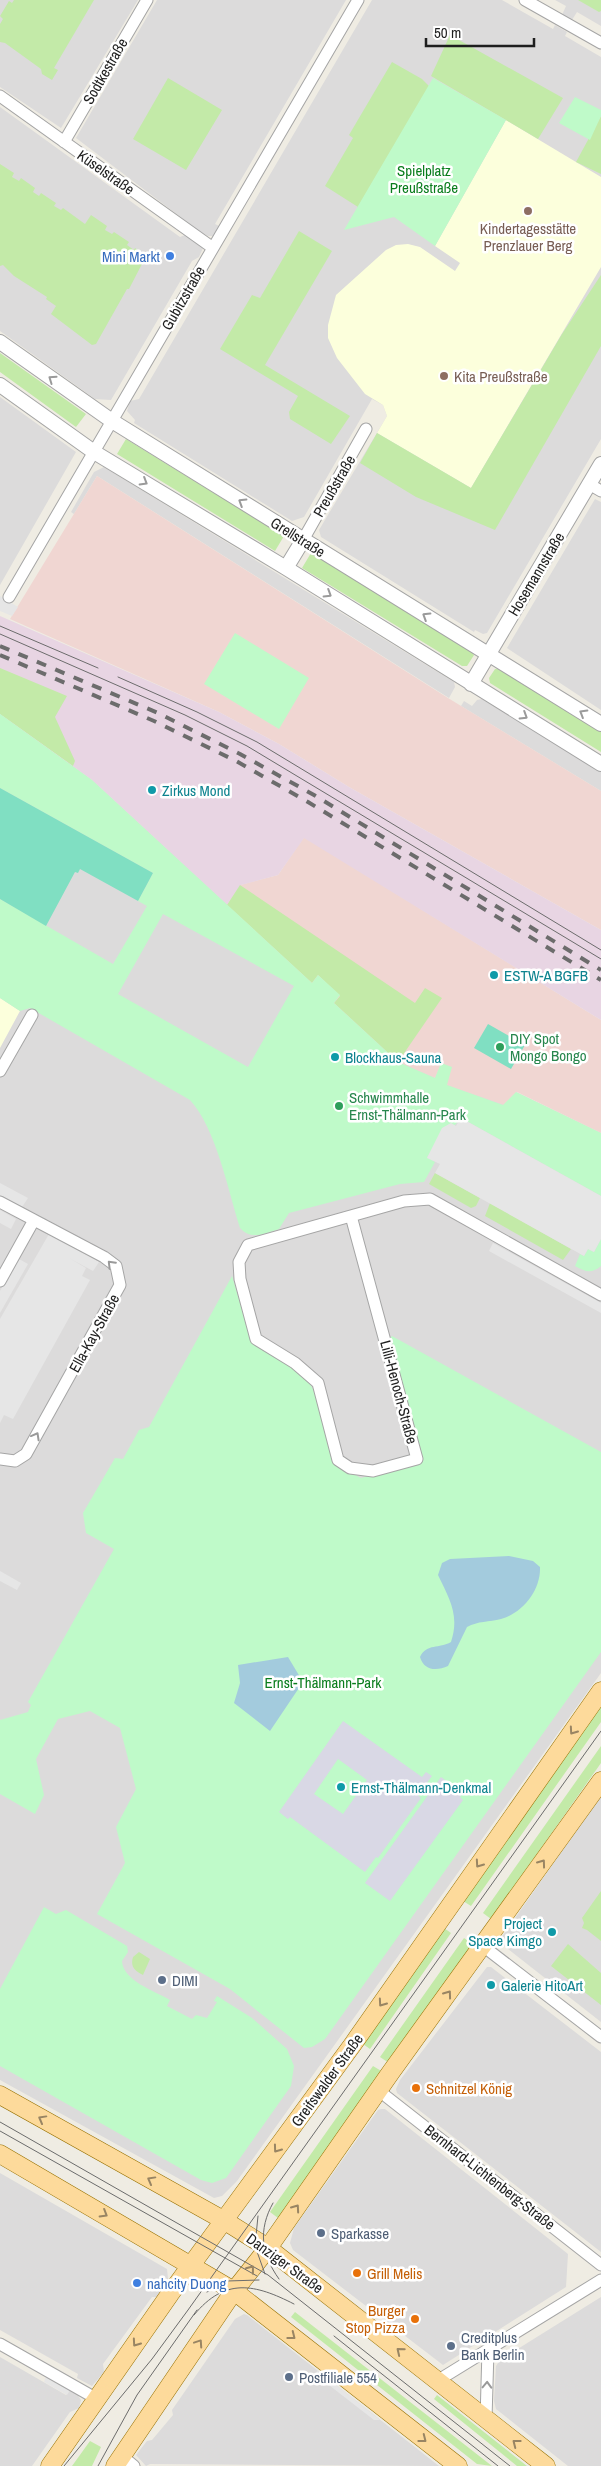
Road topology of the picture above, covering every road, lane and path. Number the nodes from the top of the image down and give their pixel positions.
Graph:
1 (147, 0) edge
2 (358, 0) edge
3 (526, 0) edge
4 (601, 43) edge
5 (0, 96) edge
6 (64, 142) junction
7 (213, 248) junction
8 (0, 342) edge
9 (0, 385) edge
10 (112, 421) junction
11 (366, 429) dead end
12 (94, 452) junction
13 (601, 464) edge
14 (595, 488) edge
15 (303, 540) junction
16 (286, 568) junction
17 (8, 597) dead end
18 (488, 655) junction
19 (471, 684) junction
20 (601, 724) edge
21 (601, 764) edge
22 (32, 1015) dead end
23 (0, 1071) edge
24 (0, 1202) edge
25 (351, 1216) junction
26 (34, 1220) junction
27 (0, 1281) edge
28 (601, 1295) edge
29 (0, 1459) edge
30 (601, 1691) edge
31 (601, 1781) edge
32 (483, 1946) junction
33 (601, 2037) edge
34 (378, 2090) junction
35 (0, 2095) edge
36 (0, 2154) edge
37 (224, 2221) junction
38 (268, 2248) junction
39 (192, 2264) junction
40 (601, 2265) edge
41 (601, 2280) edge
42 (234, 2291) junction
43 (0, 2344) edge
44 (488, 2350) junction
45 (437, 2381) junction
46 (98, 2399) junction
47 (486, 2420) junction
48 (123, 2463) edge
49 (50, 2466) edge
50 (458, 2466) edge
51 (546, 2466) edge

1 - 6 street, Sodtkestraße
2 - 7 street, Gubitzstraße
3 - 4 street
5 - 6 street, Küselstraße
6 - 7 street, Küselstraße
7 - 10 street, Gubitzstraße
10 -> 8 street, Grellstraße
9 - 12 street
10 - 12 street, Gubitzstraße
15 -> 10 street, Grellstraße
11 - 15 street, Preußstraße
12 -> 16 street
12 - 17 street, Gubitzstraße
13 - 14 street, Hosemannstraße
14 - 18 street, Hosemannstraße
15 - 16 street, Preußstraße
18 -> 15 street, Grellstraße
16 -> 19 street
18 - 19 street, Hosemannstraße
20 -> 18 street, Grellstraße
19 -> 21 street
22 - 23 street
24 - 26 street, Ella-Kay-Straße
25 - 25 street, Lilli-Henoch-Straße
25 - 28 street, Lilli-Henoch-Straße
26 - 27 street
29 -> 26 street, Ella-Kay-Straße
30 -> 37 main road, Greifswalder Straße
32 -> 31 main road
32 - 33 street
34 -> 32 main road
38 -> 34 main road
34 - 40 street, Bernhard-Lichtenberg-Straße
37 -> 35 main road, Danziger Straße
36 -> 39 main road
37 - 38 main road, Danziger Straße
37 - 39 main road, Greifswalder Straße
42 -> 38 main road
45 -> 38 main road, Danziger Straße
39 - 42 main road
39 -> 46 main road, Greifswalder Straße
41 - 44 street
48 -> 42 main road
42 -> 50 main road
43 - 46 street
44 - 45 street
47 -> 44 street
45 - 47 main road, Danziger Straße
46 - 49 main road, Greifswalder Straße
51 -> 47 main road, Danziger Straße

